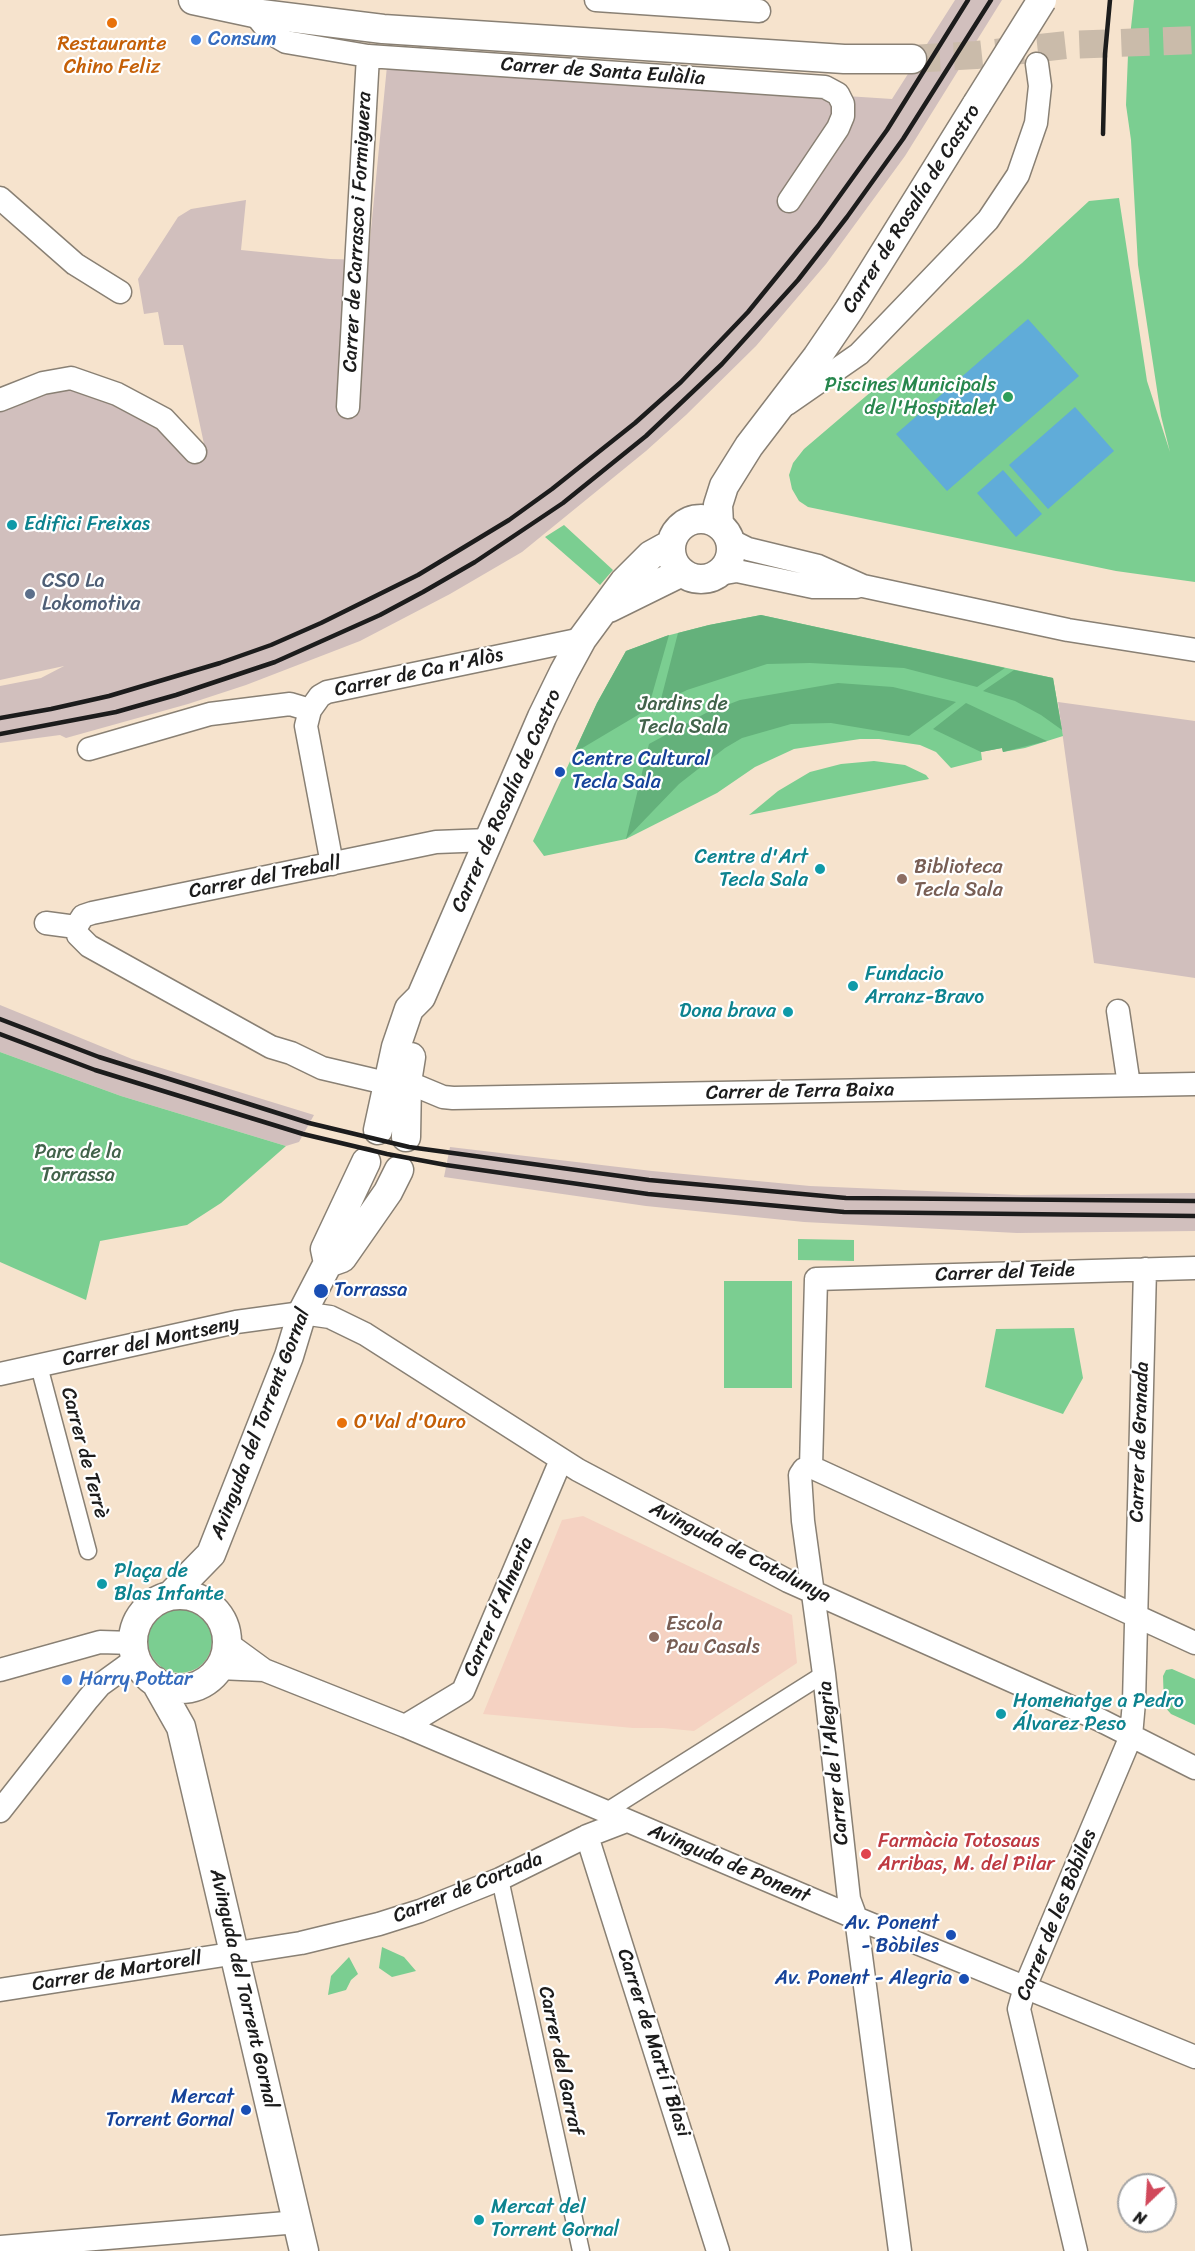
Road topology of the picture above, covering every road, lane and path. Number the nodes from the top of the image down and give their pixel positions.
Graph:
1 (596, 0) edge
2 (1042, 0) edge
3 (204, 1) edge
4 (759, 11) dead end
5 (254, 13) junction
6 (368, 56) junction
7 (912, 59) tunnel mouth
8 (1037, 64) dead end
9 (0, 198) edge
10 (789, 201) dead end
11 (120, 292) dead end
12 (0, 400) edge
13 (348, 407) dead end
14 (774, 413) junction
15 (749, 446) junction
16 (195, 452) dead end
17 (725, 532) junction
18 (676, 535) junction
19 (682, 572) junction
20 (719, 574) junction
21 (863, 586) junction
22 (605, 610) junction
23 (582, 639) junction
24 (1195, 650) edge
25 (310, 710) junction
26 (89, 749) dead end
27 (489, 840) junction
28 (332, 864) junction
29 (46, 923) dead end
30 (76, 927) junction
31 (1118, 1011) dead end
32 (398, 1083) junction
33 (1195, 1084) edge
34 (1129, 1085) junction
35 (378, 1130) dead end
36 (406, 1137) dead end
37 (366, 1162) dead end
38 (399, 1170) dead end
39 (328, 1263) junction
40 (1195, 1268) edge
41 (1145, 1269) junction
42 (816, 1278) joint
43 (302, 1312) junction
44 (39, 1366) junction
45 (0, 1374) edge
46 (561, 1460) junction
47 (810, 1467) junction
48 (88, 1551) dead end
49 (211, 1554) junction
50 (813, 1592) junction
51 (171, 1595) junction
52 (214, 1608) junction
53 (1136, 1615) junction
54 (1195, 1643) edge
55 (135, 1651) junction
56 (219, 1663) junction
57 (0, 1670) edge
58 (824, 1674) junction
59 (155, 1681) junction
60 (405, 1726) junction
61 (181, 1727) junction
62 (1131, 1736) junction
63 (1195, 1768) edge
64 (0, 1811) edge
65 (616, 1816) junction
66 (587, 1836) junction
67 (500, 1879) junction
68 (856, 1918) junction
69 (235, 1954) junction
70 (1025, 1987) junction
71 (0, 1990) edge
72 (1195, 2057) edge
73 (298, 2222) junction
74 (0, 2247) edge
75 (304, 2251) edge
76 (580, 2251) edge
77 (718, 2251) edge
78 (900, 2251) edge
79 (1076, 2251) edge

1 - 4 street
2 - 14 street, Carrer de Rosalía de Castro, bridge
3 - 5 street, Carrer de Santa Eulàlia
5 - 6 street, Carrer de Santa Eulàlia
5 - 7 street, Carrer de Santa Eulàlia
6 - 10 street, Carrer de Santa Eulàlia
6 - 13 street, Carrer de Carrasco i Formiguera
8 - 14 street, Carrer de Rosalía de Castro
9 - 11 street
12 - 16 street
14 - 15 street, Carrer de Rosalía de Castro
15 - 17 street, Carrer de Rosalía de Castro
15 - 18 street, Carrer de Rosalía de Castro
17 - 18 street
17 - 20 street
17 - 21 street
18 - 19 street
18 - 22 street, Carrer de Rosalía de Castro
19 - 20 street
19 - 22 street, Carrer de Rosalía de Castro
20 - 21 street
21 - 24 street
22 - 23 street, Carrer de Rosalía de Castro
23 - 25 street, Carrer de Ca n'Alòs
23 - 27 street, Carrer de Rosalía de Castro
25 - 26 street, Carrer de Ca n'Alòs
25 - 28 street
27 - 28 street, Carrer del Treball
27 - 32 street, Carrer de Rosalía de Castro
28 - 30 street, Carrer del Treball
29 - 30 street
30 - 32 street, Carrer de Terra Baixa
31 - 34 street
32 - 34 street, Carrer de Terra Baixa
32 - 35 street, Carrer de Rosalía de Castro
32 - 36 street, Carrer de Rosalía de Castro
33 - 34 street, Carrer de Terra Baixa
37 - 39 street, Avinguda del Torrent Gornal
38 - 39 street, Avinguda del Torrent Gornal
39 - 43 street, Avinguda del Torrent Gornal
40 - 41 street, Carrer del Teide
41 - 42 street, Carrer del Teide
41 - 53 street, Carrer de Granada
42 - 47 street, Carrer de l'Alegria
43 - 44 street, Carrer del Montseny
43 - 46 street, Avinguda de Catalunya
43 - 49 street, Avinguda del Torrent Gornal
44 - 45 street, Carrer del Montseny
44 - 48 street, Carrer de Terrè
46 - 50 street, Avinguda de Catalunya
46 - 60 street, Carrer d'Almeria
47 - 50 street, Carrer de l'Alegria
47 - 53 street
49 - 51 street, Avinguda del Torrent Gornal
49 - 52 street, Avinguda del Torrent Gornal
50 - 58 street, Carrer de l'Alegria
50 - 62 street, Avinguda de Catalunya
51 - 52 street
51 - 55 street
52 - 56 street
53 - 54 street
53 - 62 street, Carrer de les Bòbiles
55 - 57 street
55 - 59 street
55 - 64 street
56 - 59 street
56 - 60 street, Avinguda de Ponent
56 - 61 street
58 - 65 street, Carrer de Cortada
58 - 68 street, Carrer de l'Alegria
59 - 61 street, Avinguda del Torrent Gornal
60 - 65 street, Avinguda de Ponent
61 - 69 street, Avinguda del Torrent Gornal
62 - 63 street, Avinguda de Catalunya
62 - 70 street, Carrer de les Bòbiles
65 - 66 street, Carrer de Cortada
65 - 68 street, Avinguda de Ponent
66 - 67 street, Carrer de Cortada
66 - 77 street, Carrer de Martí i Blasi
67 - 69 street, Carrer de Cortada
67 - 76 street, Carrer del Garraf
68 - 70 street, Avinguda de Ponent
68 - 78 street, Carrer de l'Alegria
69 - 71 street, Carrer de Martorell
69 - 73 street, Avinguda del Torrent Gornal
70 - 72 street, Avinguda de Ponent
70 - 79 street, Carrer de les Bòbiles
73 - 74 street
73 - 75 street, Avinguda del Torrent Gornal

